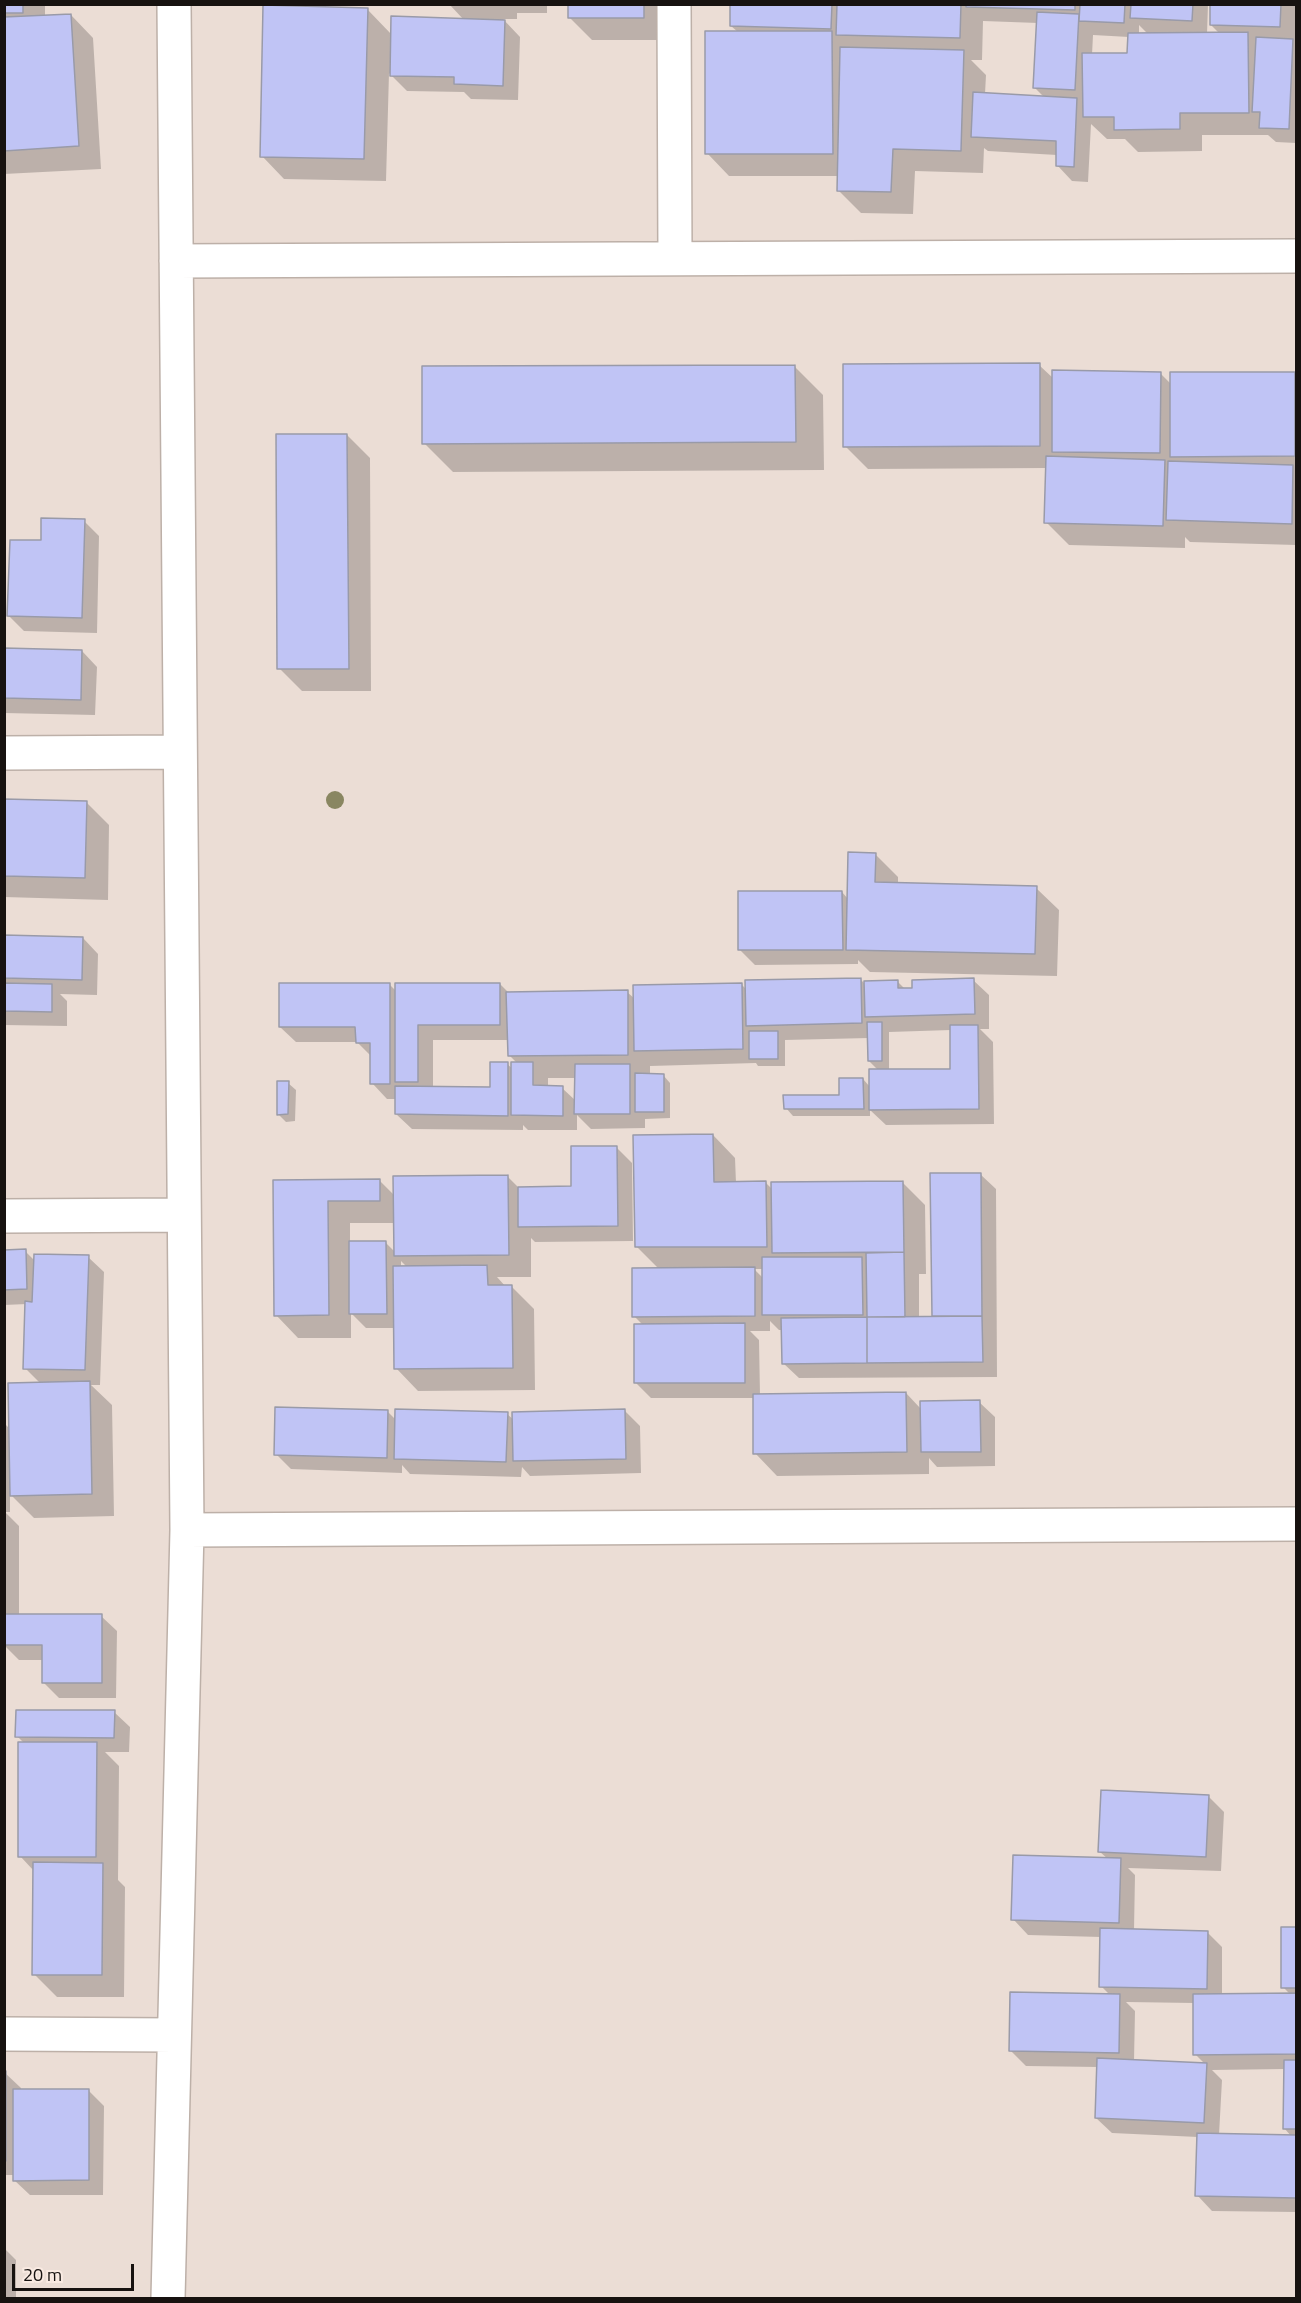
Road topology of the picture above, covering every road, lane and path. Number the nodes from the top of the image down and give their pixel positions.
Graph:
1 (174, 4) edge
2 (674, 4) edge
3 (1296, 256) edge
4 (675, 259) junction
5 (176, 261) junction
6 (180, 752) junction
7 (4, 753) edge
8 (184, 1215) junction
9 (4, 1216) edge
10 (1296, 1524) edge
11 (187, 1530) junction
12 (4, 2034) edge
13 (174, 2035) junction
14 (168, 2298) edge

1 - 5 street
2 - 4 street
3 - 4 street
4 - 5 street
5 - 6 street
6 - 7 street
6 - 8 street
8 - 9 street
8 - 11 street
10 - 11 street
11 - 13 street
12 - 13 street
13 - 14 street

